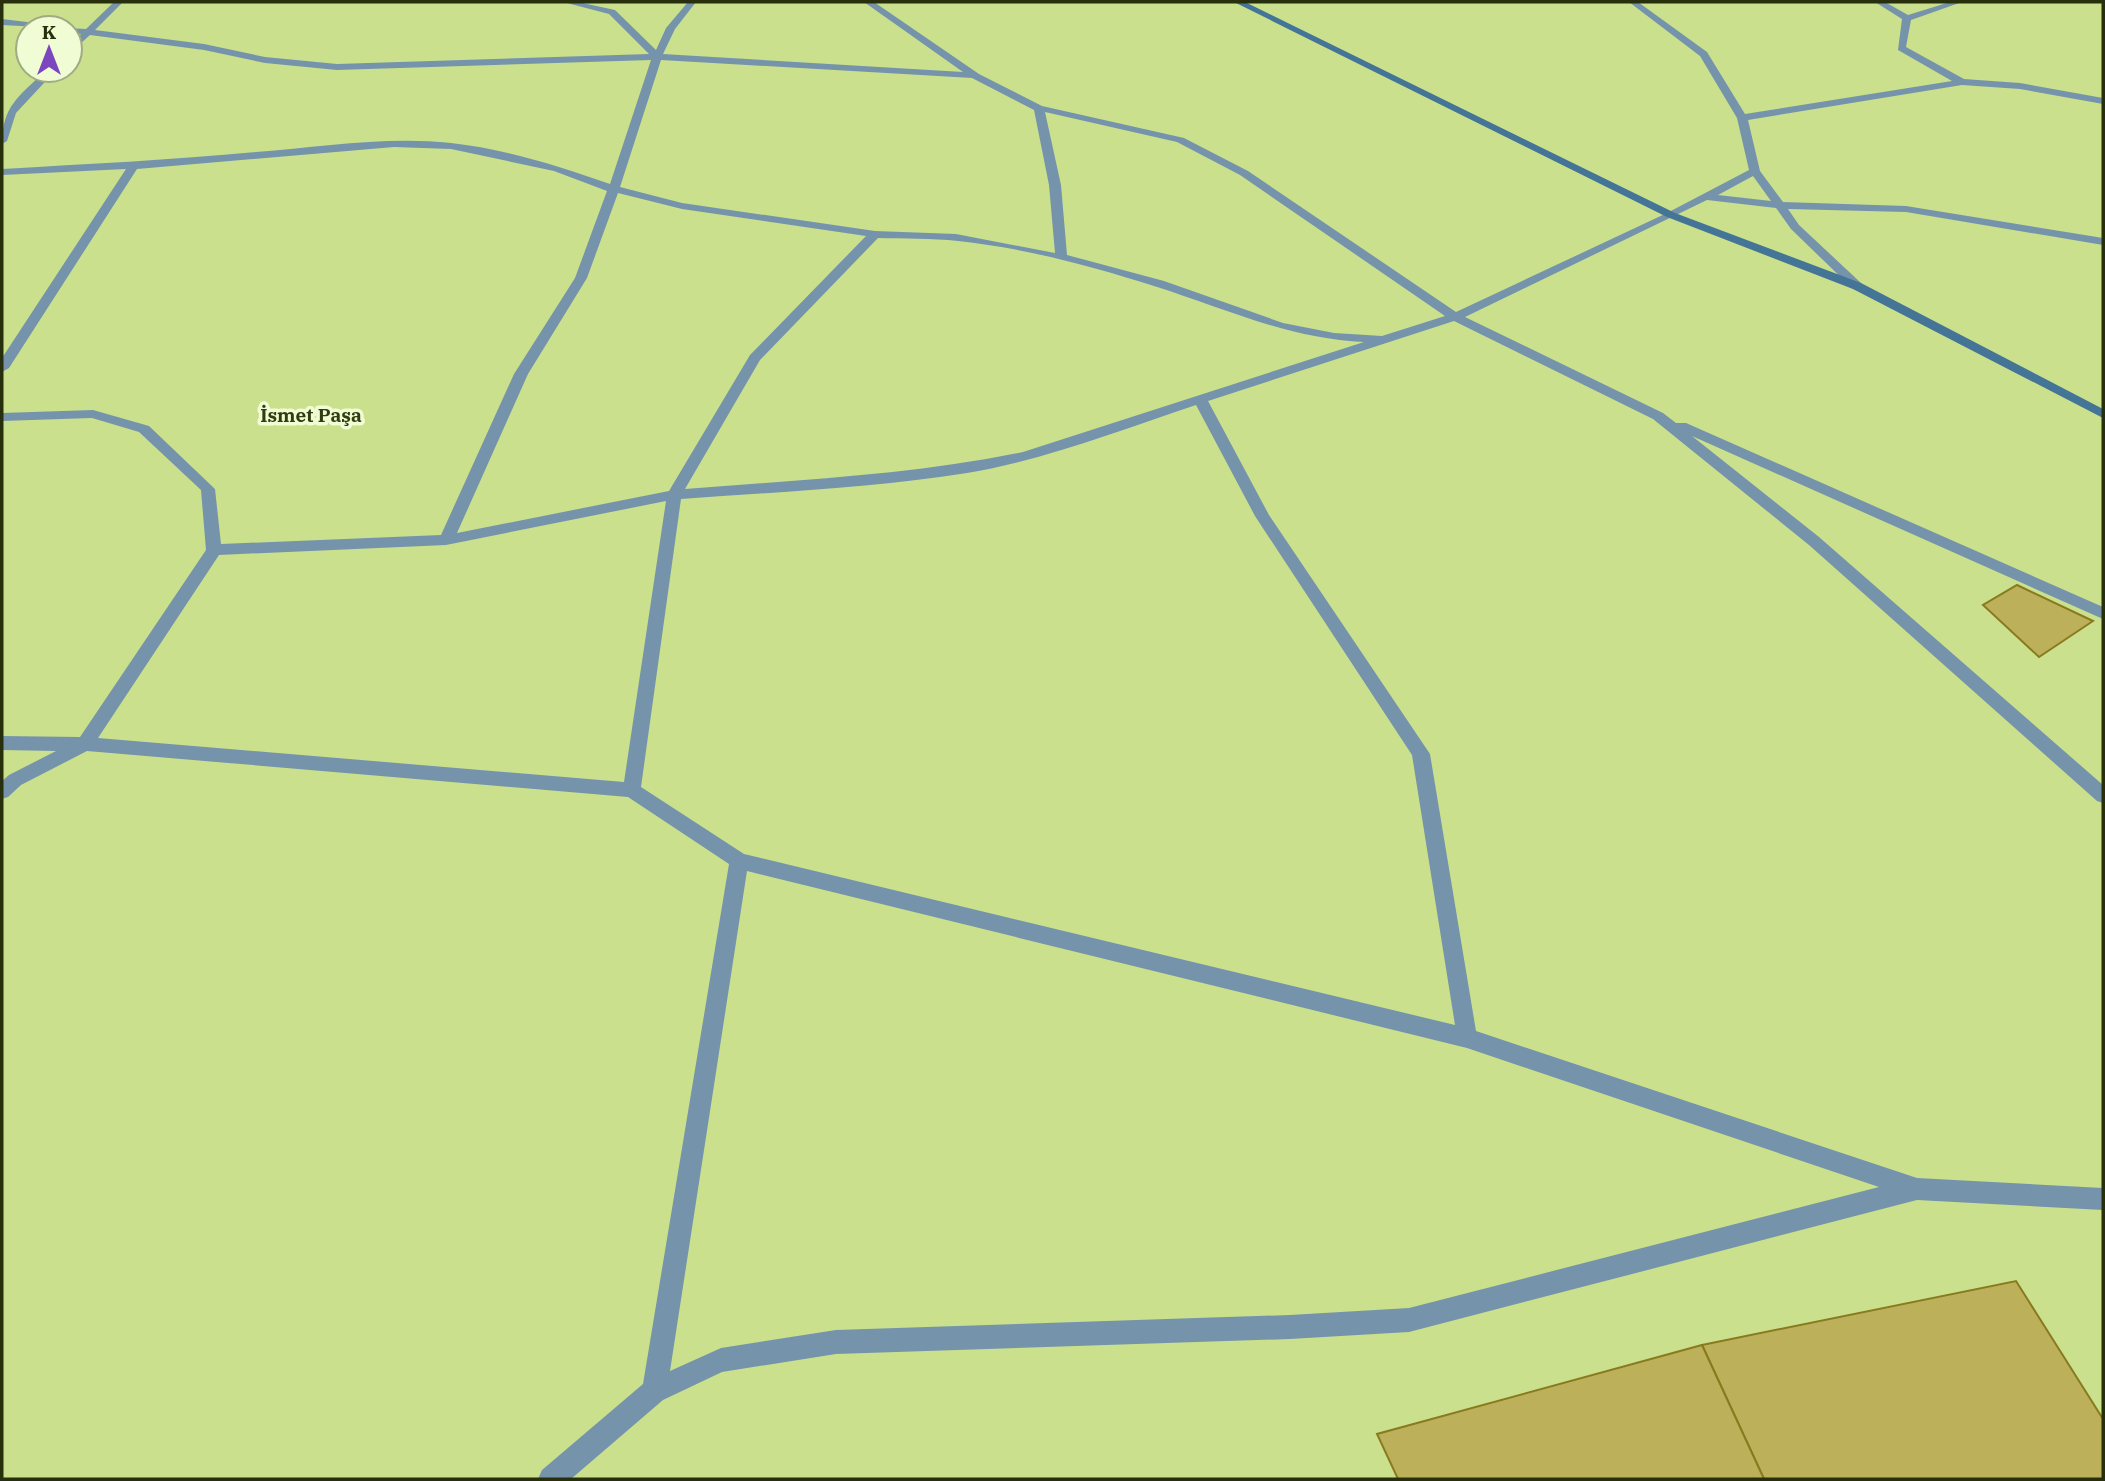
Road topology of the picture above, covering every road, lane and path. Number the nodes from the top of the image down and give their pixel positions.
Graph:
1 (119, 2) edge
2 (567, 2) edge
3 (692, 2) edge
4 (869, 2) edge
5 (1238, 2) edge
6 (1633, 2) edge
7 (1879, 2) edge
8 (1958, 2) edge
9 (1907, 18) junction
10 (84, 32) edge
11 (87, 33) junction
12 (84, 36) edge
13 (657, 57) junction
14 (976, 76) junction
15 (1962, 82) junction
16 (38, 84) edge
17 (2103, 101) edge
18 (1039, 108) junction
19 (1742, 118) junction
20 (2, 141) edge
21 (134, 165) junction
22 (1755, 171) junction
23 (2, 172) edge
24 (613, 189) junction
25 (1706, 197) junction
26 (1779, 205) junction
27 (1671, 215) junction
28 (875, 234) junction
29 (2103, 242) edge
30 (1061, 258) junction
31 (1857, 286) junction
32 (1455, 317) junction
33 (1387, 340) junction
34 (2, 369) edge
35 (1200, 399) junction
36 (2103, 414) edge
37 (1658, 415) junction
38 (2, 416) edge
39 (674, 495) junction
40 (446, 540) junction
41 (214, 550) junction
42 (2103, 613) edge
43 (2, 743) edge
44 (85, 744) junction
45 (632, 790) junction
46 (2, 792) edge
47 (2103, 796) edge
48 (738, 861) junction
49 (1467, 1038) junction
50 (1917, 1189) junction
51 (2103, 1199) edge
52 (654, 1391) junction
53 (551, 1479) edge

1 - 11 street
2 - 13 street
3 - 13 street
4 - 14 street
5 - 27 street
6 - 19 street
7 - 9 street
8 - 9 street
9 - 15 street
10 - 11 street
11 - 12 street
11 - 13 street
13 - 14 street
13 - 24 street
14 - 18 street
15 - 17 street
15 - 19 street
16 - 20 street
18 - 30 street
18 - 32 street
19 - 22 street
21 - 23 street
21 - 24 street
21 - 34 street
22 - 25 street
22 - 26 street
24 - 28 street
24 - 40 street
25 - 26 street
25 - 27 street
26 - 29 street
26 - 31 street
27 - 31 street
27 - 32 street
28 - 30 street
28 - 39 street
30 - 33 street
31 - 36 street
32 - 33 street
32 - 37 street
33 - 35 street
35 - 39 street
35 - 49 street
37 - 42 street
37 - 47 street
38 - 41 street
39 - 40 street
39 - 45 street
40 - 41 street
41 - 44 street
43 - 44 street
44 - 45 street
44 - 46 street
45 - 48 street
48 - 49 street
48 - 52 street
49 - 50 street
50 - 51 street
50 - 52 street
52 - 53 street

